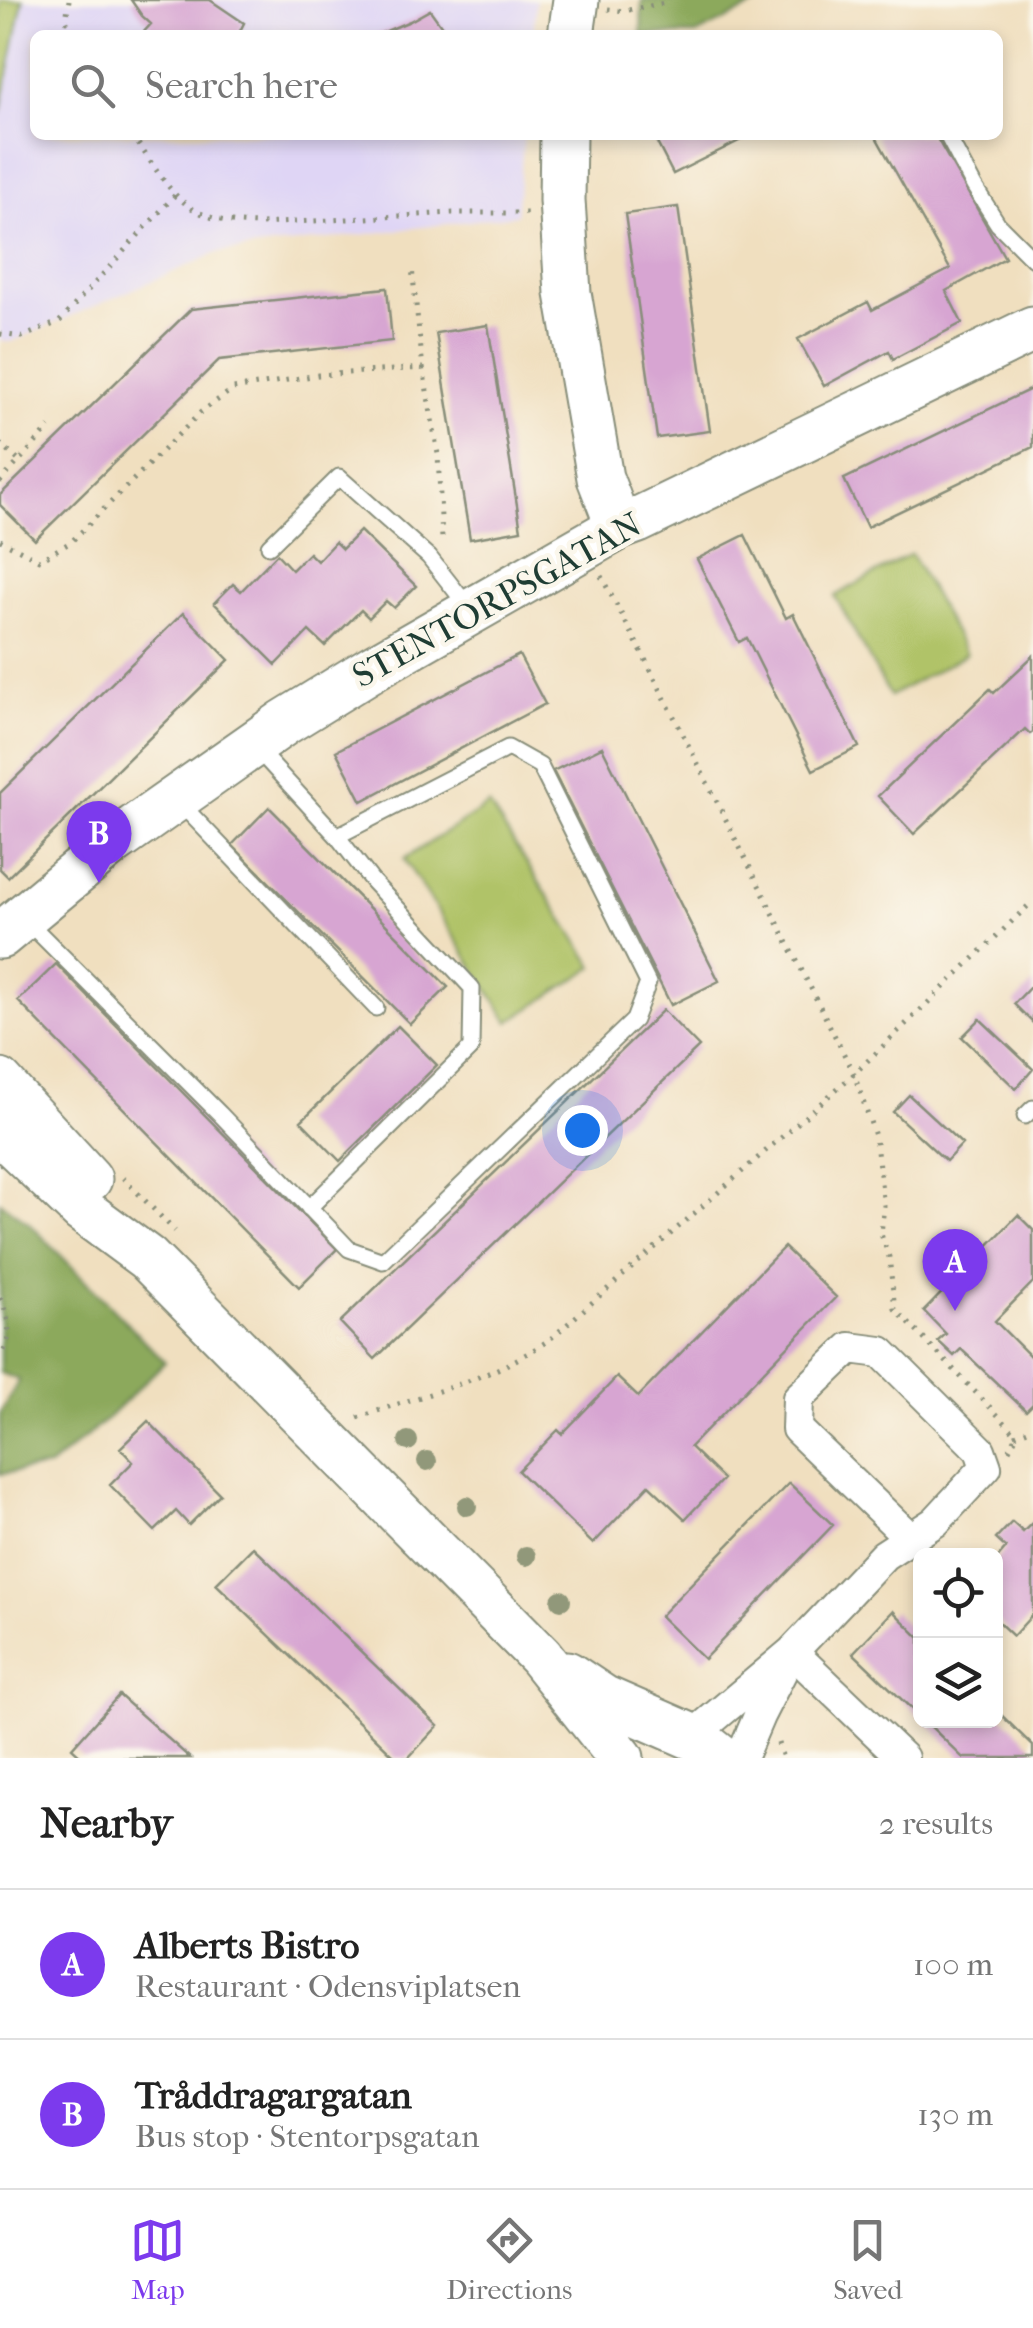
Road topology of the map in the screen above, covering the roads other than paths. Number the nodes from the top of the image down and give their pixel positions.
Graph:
1 (563, 140) edge
2 (950, 140) edge
3 (1033, 258) edge
4 (1033, 329) edge
5 (601, 537) junction
6 (269, 546) dead end
7 (472, 610) junction
8 (253, 745) junction
9 (176, 799) junction
10 (336, 836) junction
11 (6, 932) edge
12 (376, 1008) dead end
13 (0, 1082) edge
14 (0, 1132) edge
15 (310, 1208) junction
16 (146, 1258) junction
17 (911, 1539) junction
18 (792, 1652) junction
19 (540, 1656) junction
20 (697, 1742) edge
21 (621, 1758) edge
22 (635, 1758) edge
23 (741, 1758) edge
24 (903, 1758) edge

1 - 5 street
2 - 3 lane
4 - 5 street, STENTORPSGATAN
5 - 7 street, STENTORPSGATAN
6 - 7 lane
7 - 8 street, STENTORPSGATAN
8 - 9 street, STENTORPSGATAN
8 - 10 lane
9 - 11 street, STENTORPSGATAN
9 - 12 lane
10 - 15 lane
10 - 15 lane
11 - 15 lane
13 - 16 street
14 - 16 street
16 - 19 street
17 - 17 street
17 - 18 street
18 - 20 street
18 - 23 street
18 - 24 street
19 - 20 street
19 - 21 street
20 - 22 street

